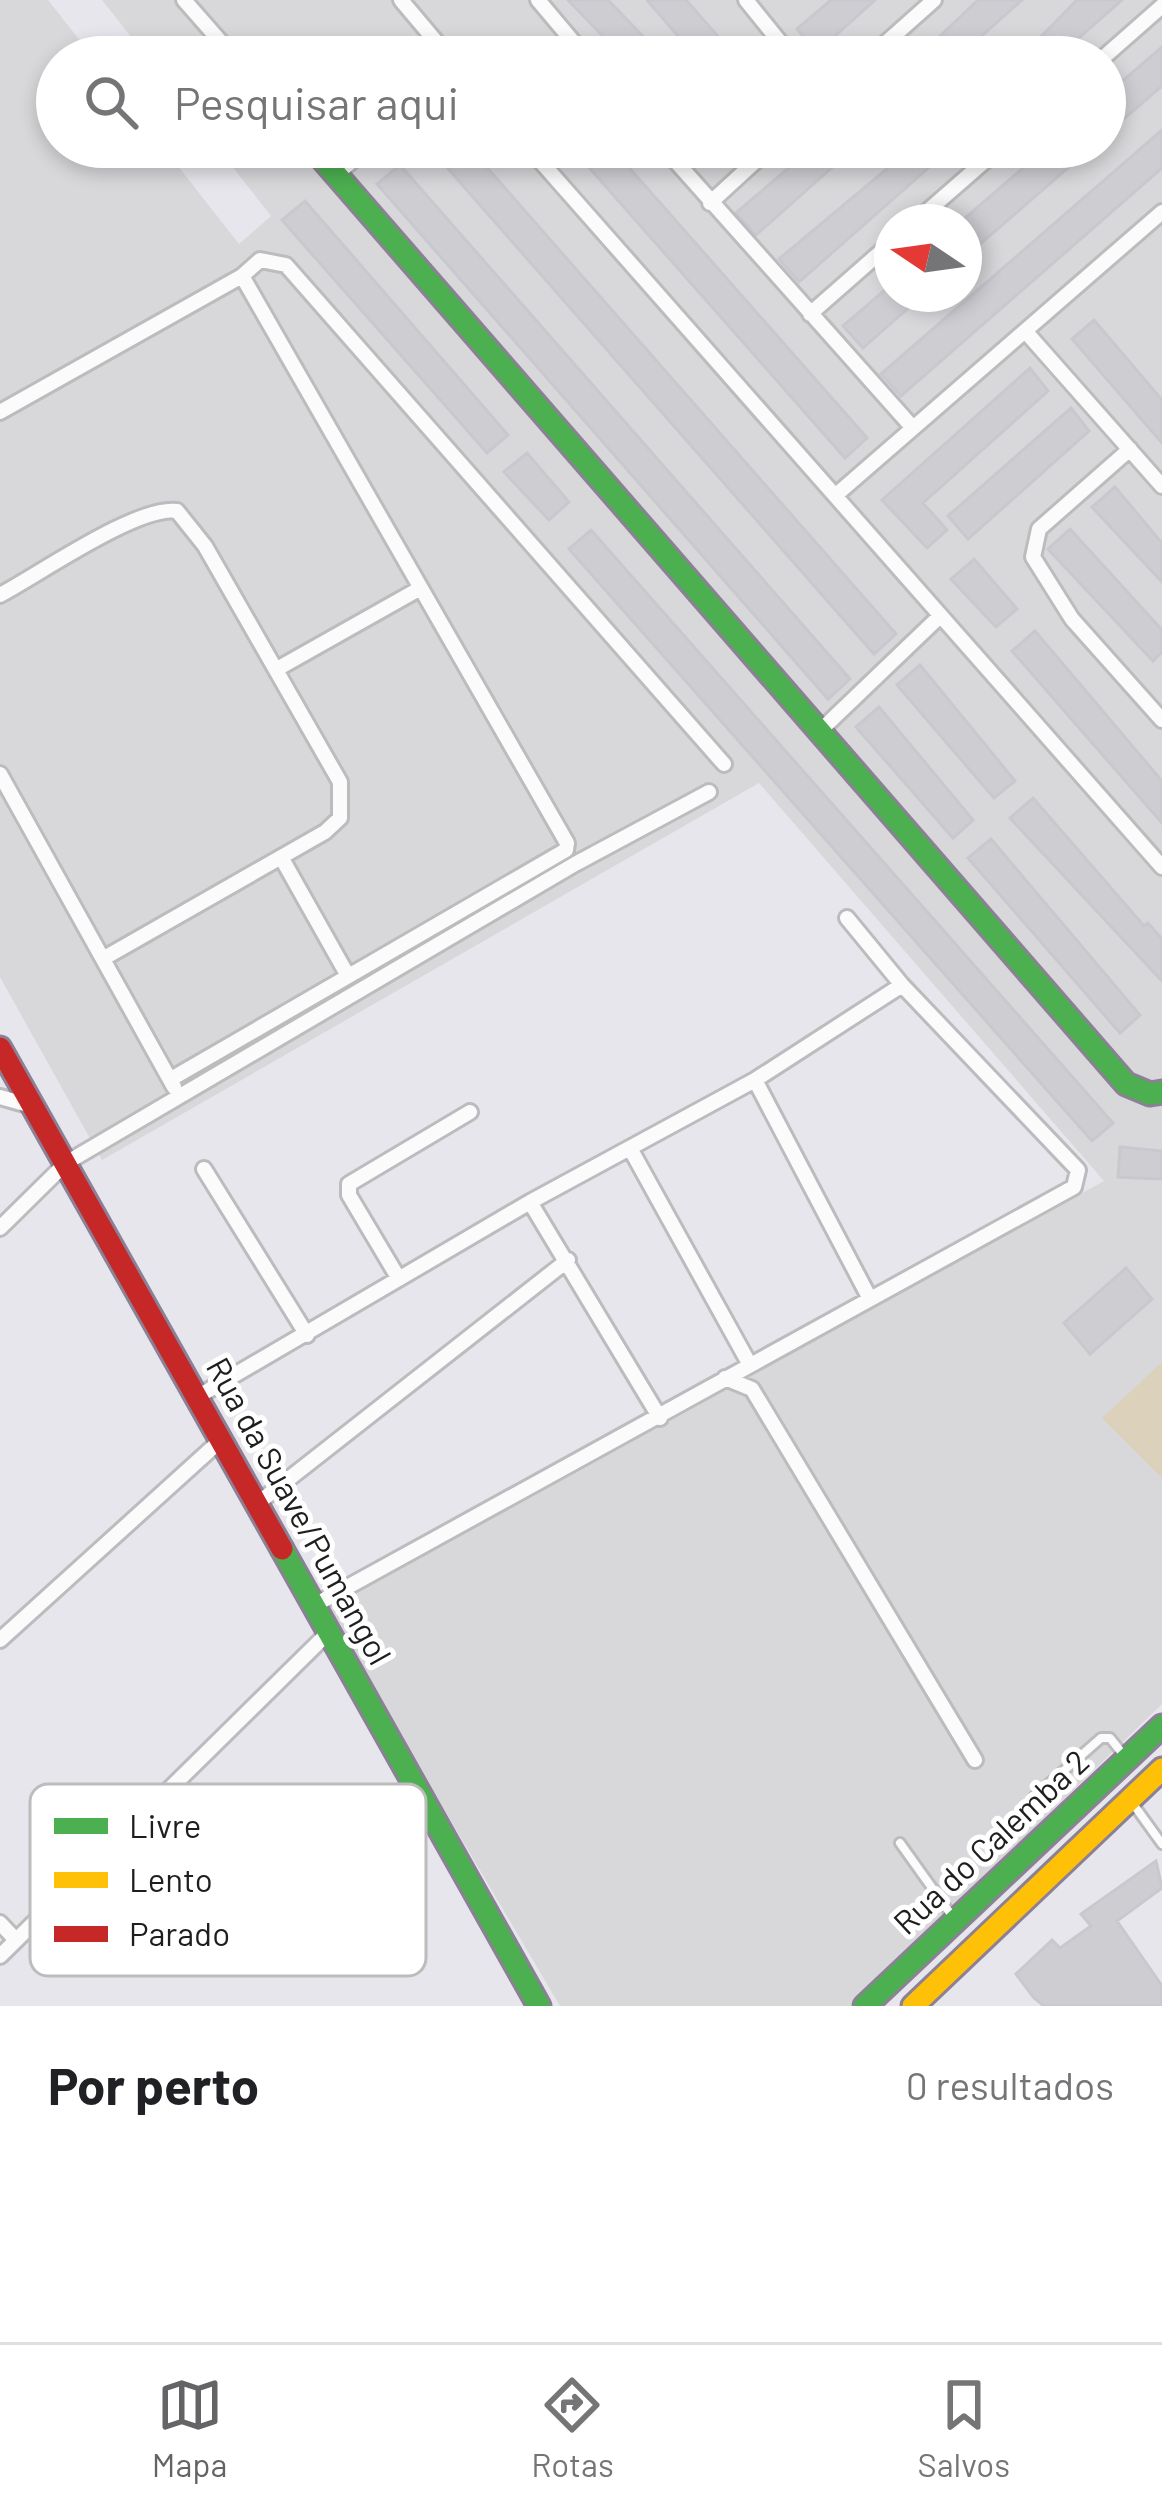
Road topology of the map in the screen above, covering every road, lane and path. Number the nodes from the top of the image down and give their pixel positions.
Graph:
1 (184, 0) edge
2 (401, 0) edge
3 (538, 0) edge
4 (746, 0) edge
5 (934, 0) edge
6 (1162, 6) edge
7 (215, 36) edge
8 (431, 36) edge
9 (568, 36) edge
10 (776, 36) edge
11 (894, 36) edge
12 (1126, 38) edge
13 (331, 168) edge
14 (344, 168) edge
15 (547, 168) edge
16 (681, 168) edge
17 (748, 168) edge
18 (977, 168) edge
19 (337, 174) junction
20 (710, 202) junction
21 (936, 204) edge
22 (1162, 212) edge
23 (874, 258) edge
24 (242, 276) junction
25 (810, 314) junction
26 (1026, 332) junction
27 (0, 412) edge
28 (913, 428) junction
29 (1130, 449) junction
30 (1162, 485) edge
31 (836, 496) junction
32 (419, 589) junction
33 (0, 595) edge
34 (940, 616) junction
35 (277, 669) junction
36 (1162, 720) edge
37 (822, 729) junction
38 (724, 764) dead end
39 (0, 774) edge
40 (709, 792) dead end
41 (281, 857) junction
42 (1162, 867) edge
43 (847, 918) dead end
44 (106, 957) junction
45 (348, 976) junction
46 (902, 985) junction
47 (0, 1048) edge
48 (170, 1079) junction
49 (755, 1080) junction
50 (1162, 1092) edge
51 (180, 1096) junction
52 (0, 1097) edge
53 (32, 1106) junction
54 (470, 1112) dead end
55 (631, 1150) junction
56 (66, 1163) junction
57 (204, 1169) dead end
58 (530, 1202) junction
59 (0, 1228) edge
60 (568, 1260) junction
61 (399, 1279) junction
62 (868, 1297) junction
63 (307, 1334) junction
64 (750, 1365) junction
65 (723, 1378) junction
66 (197, 1397) junction
67 (660, 1418) junction
68 (221, 1440) junction
69 (259, 1503) junction
70 (313, 1606) junction
71 (329, 1632) junction
72 (0, 1640) edge
73 (1162, 1726) edge
74 (1127, 1759) junction
75 (975, 1760) dead end
76 (1162, 1769) edge
77 (175, 1784) edge
78 (414, 1784) edge
79 (1034, 1797) dead end
80 (1130, 1800) junction
81 (426, 1805) edge
82 (899, 1844) dead end
83 (1162, 1844) edge
84 (955, 1921) junction
85 (0, 1923) edge
86 (30, 1926) edge
87 (16, 1940) junction
88 (0, 1956) edge
89 (539, 2006) edge
90 (865, 2006) edge
91 (913, 2006) edge

1 - 7 street
2 - 8 street
3 - 9 street
4 - 10 street
5 - 11 street
6 - 12 street
13 - 19 street
14 - 19 street
15 - 31 street
16 - 20 street
17 - 20 street
18 - 21 street
19 - 37 street
20 - 25 street
22 - 26 street
23 - 25 street
24 - 27 street
24 - 32 street
24 - 38 street
25 - 28 street
26 - 28 street
26 - 29 street
28 - 31 street
29 - 30 street
29 - 36 street
31 - 34 street
32 - 35 street
32 - 45 street
33 - 35 street
34 - 37 street
34 - 42 street
35 - 41 street
37 - 50 street
39 - 44 street
40 - 51 street
41 - 44 street
41 - 45 street
43 - 46 street
44 - 48 street
45 - 48 street
46 - 49 street
46 - 62 street
47 - 53 street, Rua da Suave/Pumangol
48 - 51 street
49 - 55 street
49 - 62 street
51 - 56 street
52 - 53 street
53 - 56 street, Rua da Suave/Pumangol
54 - 61 street
55 - 58 street
55 - 64 street
56 - 59 street
56 - 66 street, Rua da Suave/Pumangol
57 - 63 street
58 - 60 street
58 - 61 street
60 - 67 street
60 - 69 street
61 - 63 street
62 - 64 street
63 - 66 street
64 - 65 street
65 - 67 street
65 - 75 street
66 - 68 street, Rua da Suave/Pumangol
67 - 70 street
68 - 69 street, Rua da Suave/Pumangol
68 - 72 street
69 - 70 street, Rua da Suave/Pumangol
70 - 71 street, Rua da Suave/Pumangol
71 - 77 street
71 - 78 street, Rua da Suave/Pumangol
73 - 74 street, Rua do Calemba 2
74 - 79 lane
74 - 84 street, Rua do Calemba 2
76 - 80 street, Rua do Calemba 2
80 - 83 lane
80 - 91 street, Rua do Calemba 2
81 - 89 street, Rua da Suave/Pumangol
82 - 84 lane
84 - 90 street, Rua do Calemba 2
85 - 87 street
86 - 87 street
87 - 88 street

